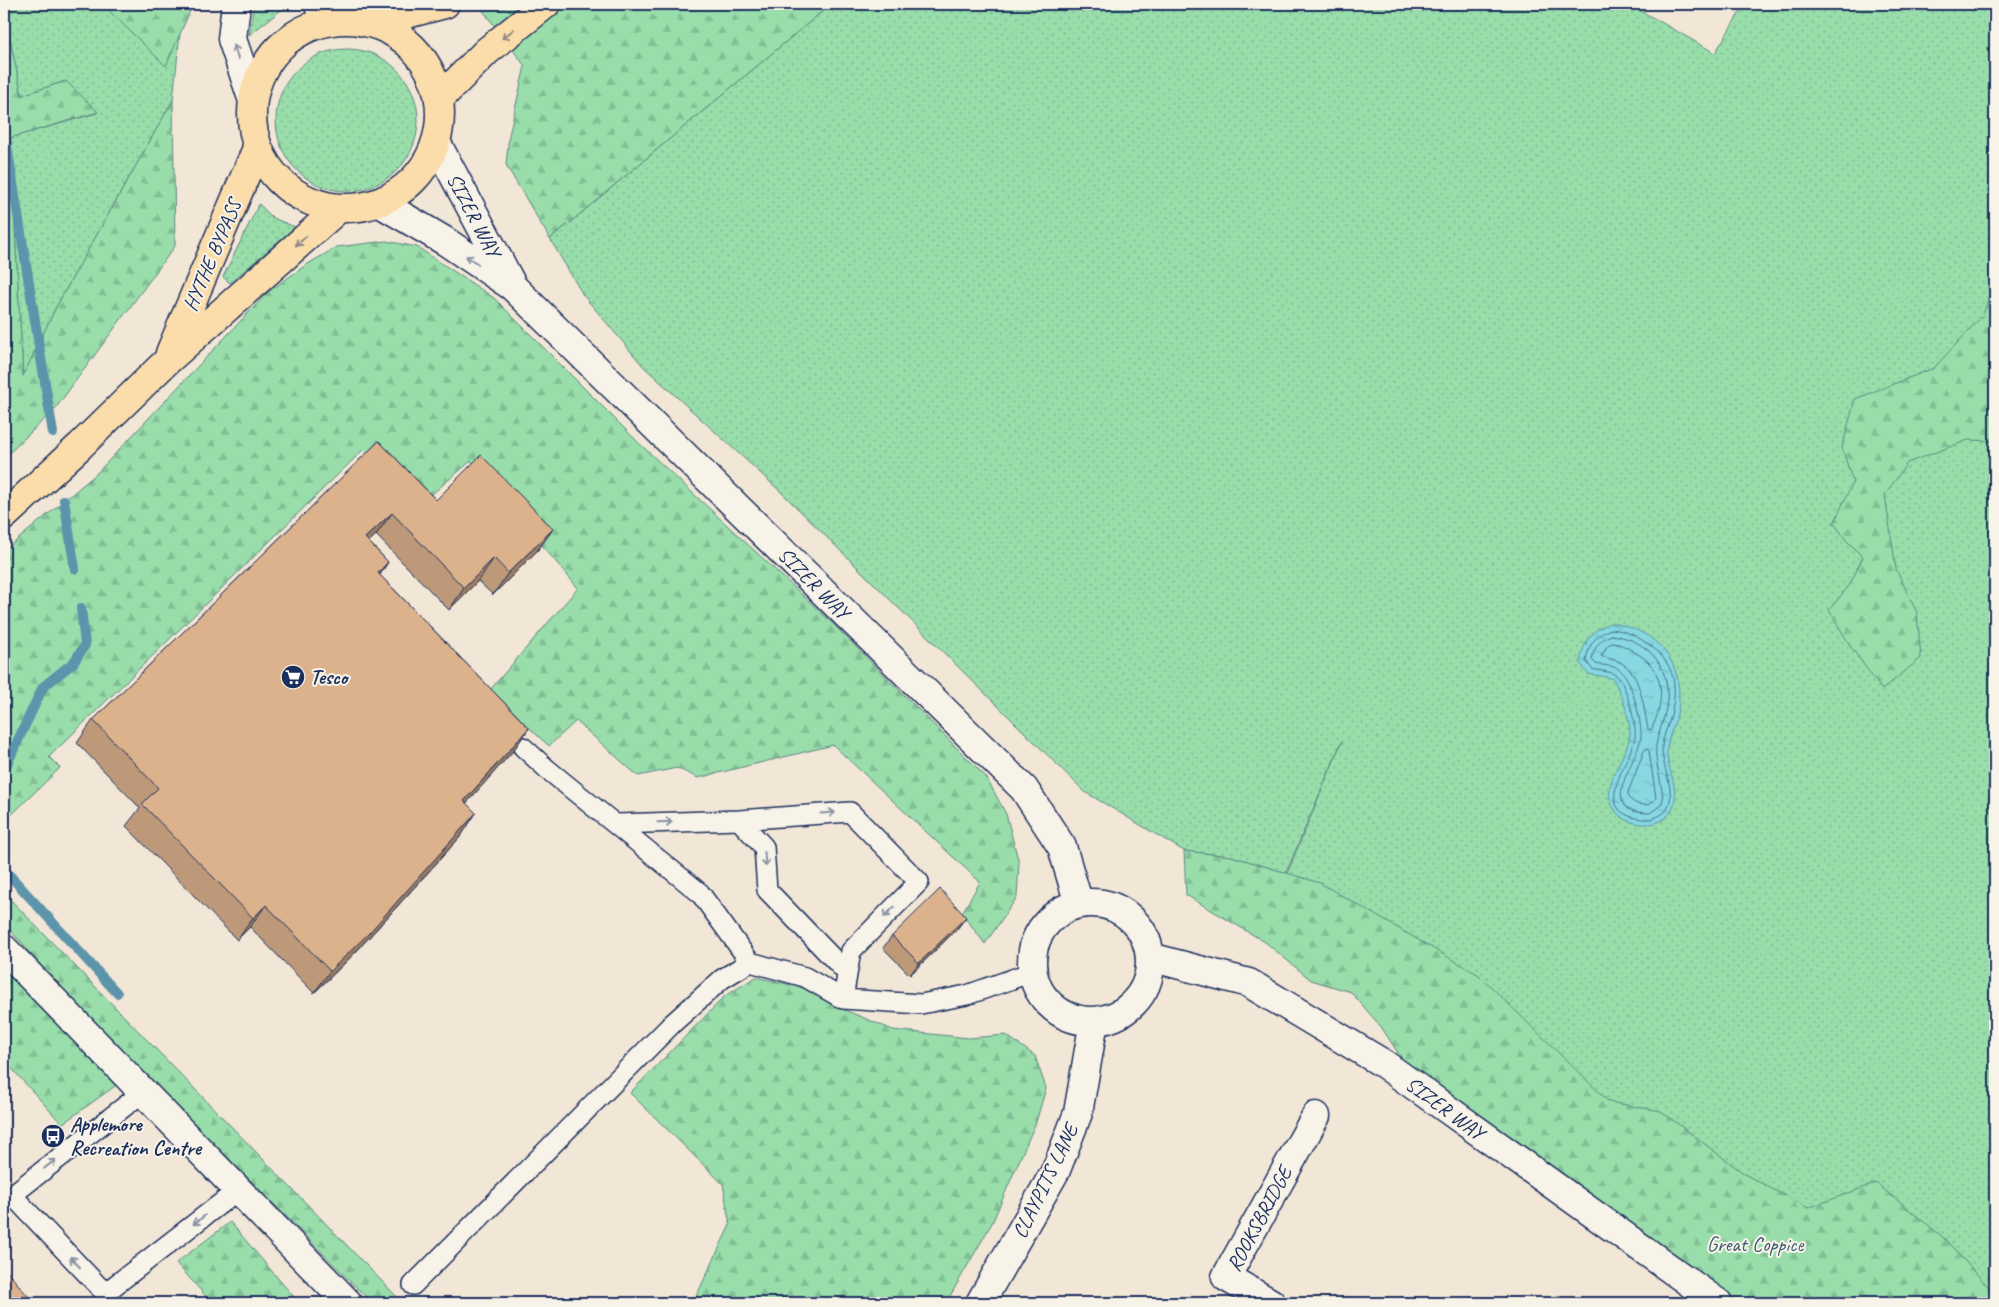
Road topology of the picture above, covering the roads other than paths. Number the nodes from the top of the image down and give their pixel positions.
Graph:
1 (236, 4) edge
2 (318, 4) edge
3 (445, 4) edge
4 (546, 4) edge
5 (361, 21) junction
6 (252, 98) junction
7 (439, 100) junction
8 (436, 142) junction
9 (257, 148) junction
10 (380, 203) junction
11 (338, 209) junction
12 (512, 287) junction
13 (166, 362) junction
14 (4, 516) edge
15 (523, 747) edge
16 (739, 820) junction
17 (617, 824) junction
18 (1079, 904) junction
19 (4, 948) edge
20 (1150, 957) junction
21 (750, 962) junction
22 (1032, 972) junction
23 (847, 973) junction
24 (843, 999) junction
25 (1094, 1021) junction
26 (143, 1092) junction
27 (1316, 1116) dead end
28 (238, 1190) junction
29 (413, 1285) dead end
30 (108, 1298) edge
31 (348, 1303) edge
32 (980, 1303) edge
33 (1271, 1303) edge
34 (1718, 1303) edge

6 -> 1 street
2 - 5 street
3 - 5 main road
4 -> 7 main road
5 - 6 main road
5 - 7 main road
6 - 9 main road
7 - 8 main road
8 - 10 main road
8 - 12 street, SIZER WAY
9 - 11 main road
9 - 13 main road, HYTHE BYPASS
10 - 11 main road
12 -> 10 street, SIZER WAY
11 -> 13 main road, HYTHE BYPASS
12 - 18 street, SIZER WAY
13 - 14 main road, HYTHE BYPASS
15 - 17 lane
17 -> 16 lane
16 -> 23 lane
16 -> 23 lane
17 - 21 lane
18 - 20 street
18 - 22 street
19 - 26 street
20 - 25 street
20 - 34 street, SIZER WAY
21 - 24 lane
21 - 29 lane
22 - 24 lane
22 - 25 street
23 - 24 lane
25 - 32 street, CLAYPITS LANE
26 - 28 street
30 -> 26 lane
27 - 33 street, ROOKSBRIDGE
28 -> 30 lane
28 - 31 street

